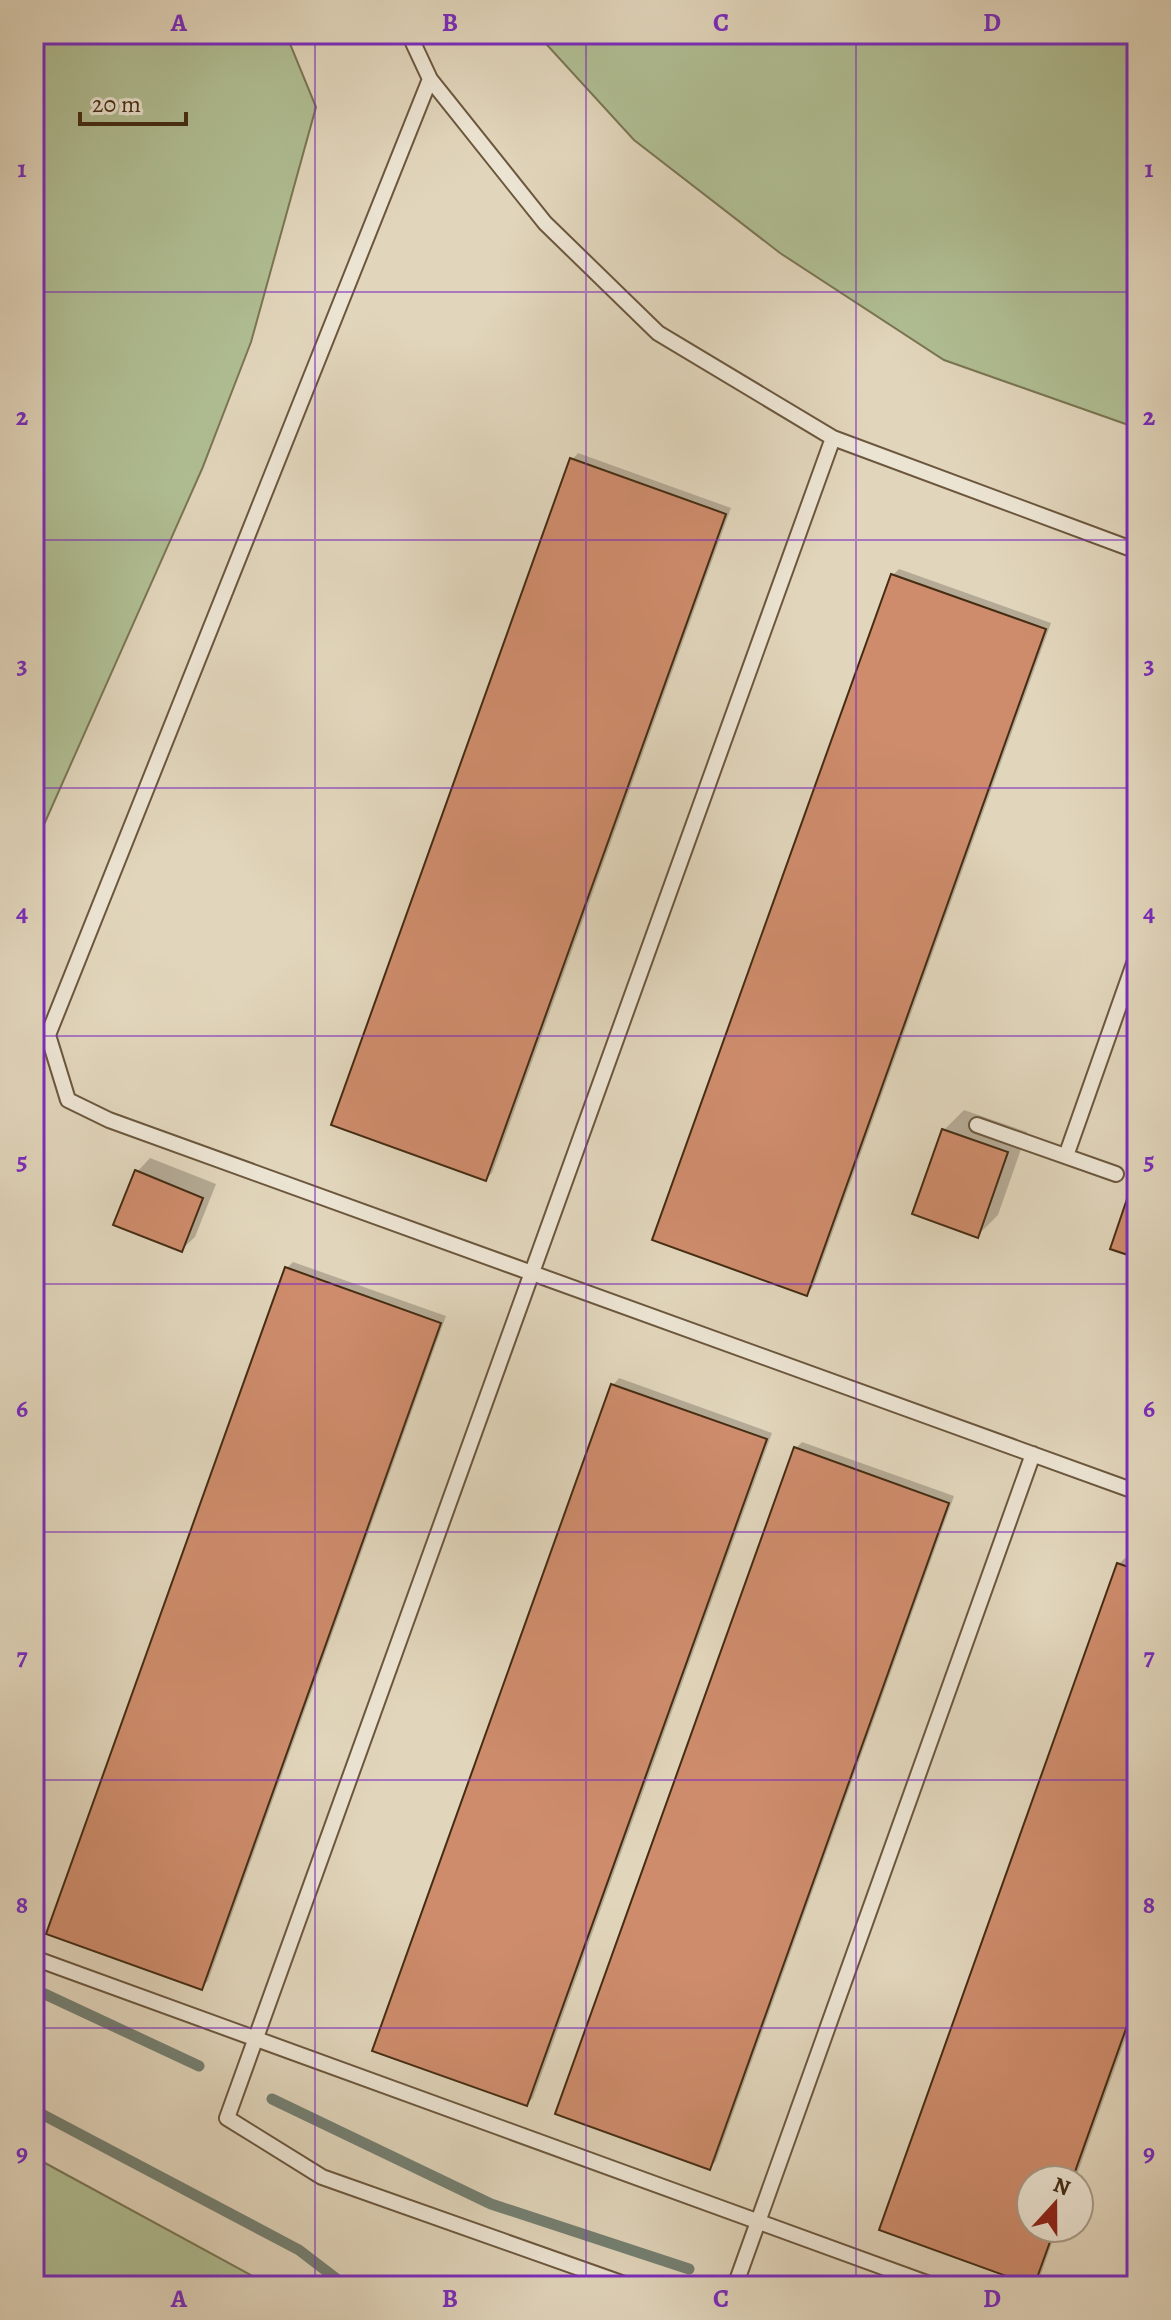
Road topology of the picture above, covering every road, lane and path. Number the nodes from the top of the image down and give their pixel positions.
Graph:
1 (409, 34) edge
2 (430, 79) junction
3 (833, 438) junction
4 (1137, 551) edge
5 (1137, 955) edge
6 (977, 1125) dead end
7 (1066, 1156) junction
8 (1116, 1174) dead end
9 (532, 1272) junction
10 (1033, 1454) junction
11 (1137, 1492) edge
12 (34, 1958) edge
13 (256, 2038) junction
14 (758, 2222) junction
15 (630, 2286) edge
16 (735, 2286) edge
17 (935, 2286) edge

1 - 2 lane
2 - 3 lane
2 - 9 lane
3 - 4 lane
3 - 9 lane
5 - 7 lane
6 - 7 lane
7 - 8 lane
9 - 10 lane
9 - 13 lane
10 - 11 lane
10 - 14 lane
12 - 13 lane
13 - 14 lane
13 - 15 lane
14 - 16 lane
14 - 17 lane

